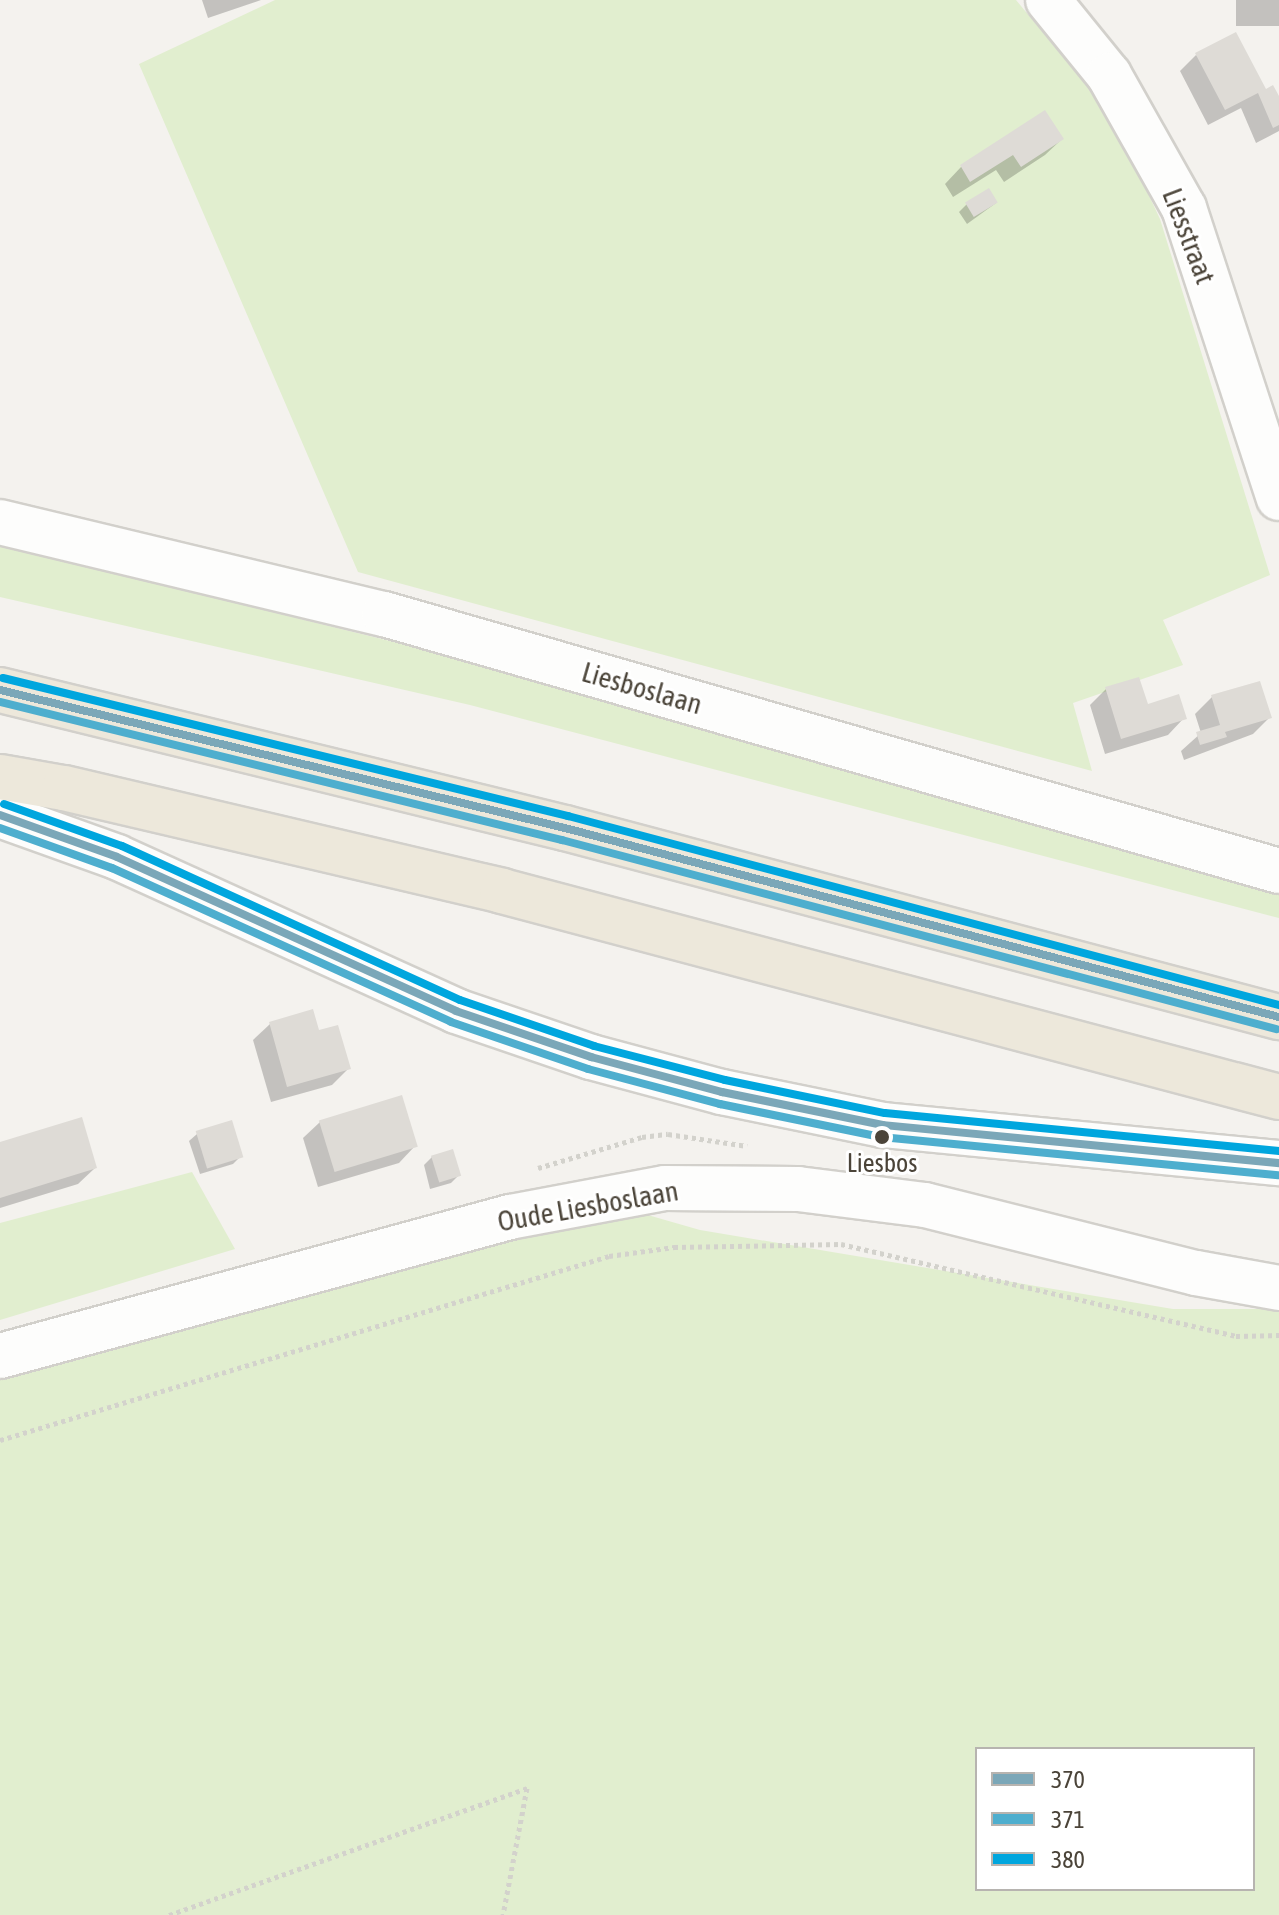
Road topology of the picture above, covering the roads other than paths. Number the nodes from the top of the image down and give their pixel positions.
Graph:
1 (1048, 0) edge
2 (1279, 498) edge
3 (0, 522) edge
4 (0, 690) edge
5 (0, 777) edge
6 (0, 815) edge
7 (1279, 871) edge
8 (1279, 1017) edge
9 (1279, 1097) edge
10 (1279, 1163) edge
11 (1279, 1288) edge
12 (0, 1356) edge

1 - 2 street, Liesstraat
3 - 7 street, Liesboslaan
4 - 8 highway
5 - 9 highway
6 - 10 street
11 - 12 street, Oude Liesboslaan

